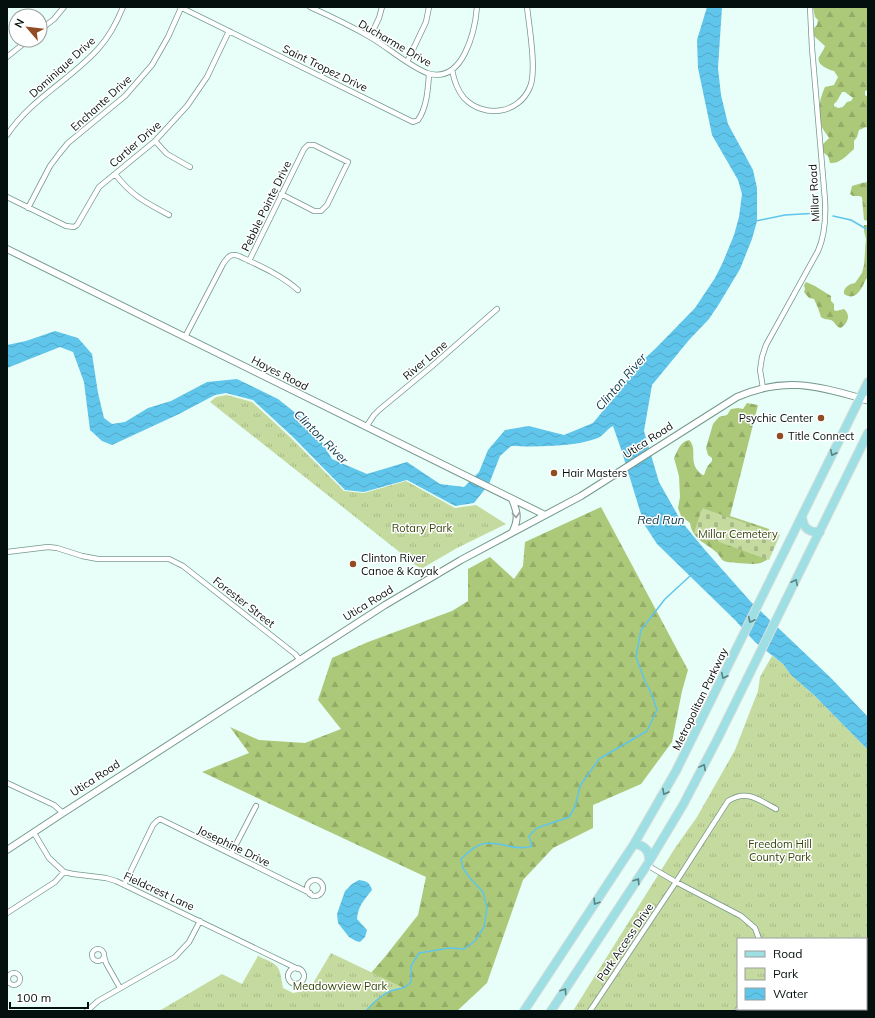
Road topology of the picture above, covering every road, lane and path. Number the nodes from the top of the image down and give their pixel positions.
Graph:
1 (64, 7) edge
2 (124, 7) edge
3 (180, 7) edge
4 (310, 7) edge
5 (382, 7) edge
6 (429, 7) edge
7 (477, 7) edge
8 (527, 7) edge
9 (810, 7) edge
10 (48, 23) edge
11 (229, 31) junction
12 (370, 37) junction
13 (18, 48) edge
14 (7, 57) edge
15 (407, 62) junction
16 (452, 70) junction
17 (429, 74) junction
18 (7, 135) edge
19 (155, 141) junction
20 (190, 167) dead end
21 (114, 174) junction
22 (281, 194) junction
23 (7, 197) edge
24 (28, 208) junction
25 (169, 215) dead end
26 (7, 249) edge
27 (249, 261) junction
28 (298, 290) dead end
29 (498, 309) dead end
30 (185, 337) junction
31 (868, 382) edge
32 (763, 388) junction
33 (864, 399) edge
34 (366, 428) junction
35 (868, 433) edge
36 (512, 499) junction
37 (545, 515) junction
38 (802, 516) junction
39 (513, 531) junction
40 (820, 532) junction
41 (7, 552) edge
42 (300, 660) junction
43 (7, 783) edge
44 (256, 806) dead end
45 (776, 809) dead end
46 (63, 813) junction
47 (34, 833) junction
48 (634, 844) junction
49 (7, 850) edge
50 (231, 854) junction
51 (648, 863) junction
52 (64, 872) junction
53 (676, 882) junction
54 (124, 884) junction
55 (308, 884) junction
56 (300, 888) junction
57 (310, 893) junction
58 (7, 913) edge
59 (200, 921) junction
60 (759, 938) edge
61 (104, 955) junction
62 (99, 962) junction
63 (106, 963) junction
64 (286, 963) junction
65 (298, 969) junction
66 (289, 973) junction
67 (8, 975) edge
68 (7, 980) edge
69 (120, 988) junction
70 (87, 1011) edge
71 (524, 1011) edge
72 (550, 1011) edge
73 (590, 1011) edge

1 - 10 street
2 - 18 street, Dominique Drive
3 - 11 street, Saint Tropez Drive
3 - 24 street, Enchante Drive
4 - 12 street, Ducharme Drive
5 - 12 street
6 - 15 street
7 - 16 street
8 - 16 street
9 - 32 street, Millar Road
11 - 17 street, Saint Tropez Drive
11 - 19 street, Cartier Drive
12 - 15 street, Ducharme Drive
13 - 14 street
15 - 17 street, Ducharme Drive
16 - 17 street, Ducharme Drive
19 - 20 street
19 - 21 street, Cartier Drive
21 - 24 street, Cartier Drive
21 - 25 street
22 - 22 street, Pebble Pointe Drive
22 - 27 street, Pebble Pointe Drive
23 - 24 street
26 - 30 street, Hayes Road
27 - 28 street
27 - 30 street, Pebble Pointe Drive
29 - 34 street, River Lane
30 - 34 street, Hayes Road
31 - 33 main road, Metropolitan Parkway
32 - 33 street, Utica Road
32 - 37 street, Utica Road
33 -> 38 main road, Metropolitan Parkway
34 - 36 street, Hayes Road
35 - 40 main road
36 - 37 street, Hayes Road
36 -> 39 street
37 - 39 street, Utica Road
38 - 40 main road
38 -> 48 main road, Metropolitan Parkway
39 - 42 street, Utica Road
51 -> 40 main road
41 - 42 street, Forester Street
42 - 46 street, Utica Road
43 - 46 street
44 - 50 street
45 - 53 street, Park Access Drive
46 - 47 street, Utica Road
47 - 49 street, Utica Road
47 - 52 street
48 - 51 main road
48 -> 71 main road, Metropolitan Parkway
50 - 54 street, Josephine Drive
50 - 56 street, Josephine Drive
51 - 53 street
72 -> 51 main road
52 - 54 street, Fieldcrest Lane
52 - 58 street
53 - 60 street
53 - 73 street, Park Access Drive
54 - 59 street, Fieldcrest Lane
55 - 56 street
55 - 57 street
55 - 57 street
56 - 57 street, Josephine Drive
59 - 64 street, Fieldcrest Lane
59 - 69 street
61 - 62 street
61 - 62 street
61 - 63 street
62 - 63 street
63 - 69 street
64 - 65 street, Fieldcrest Lane
64 - 66 street
65 - 66 street
65 - 66 street
67 - 68 street
67 - 68 street
69 - 70 street

